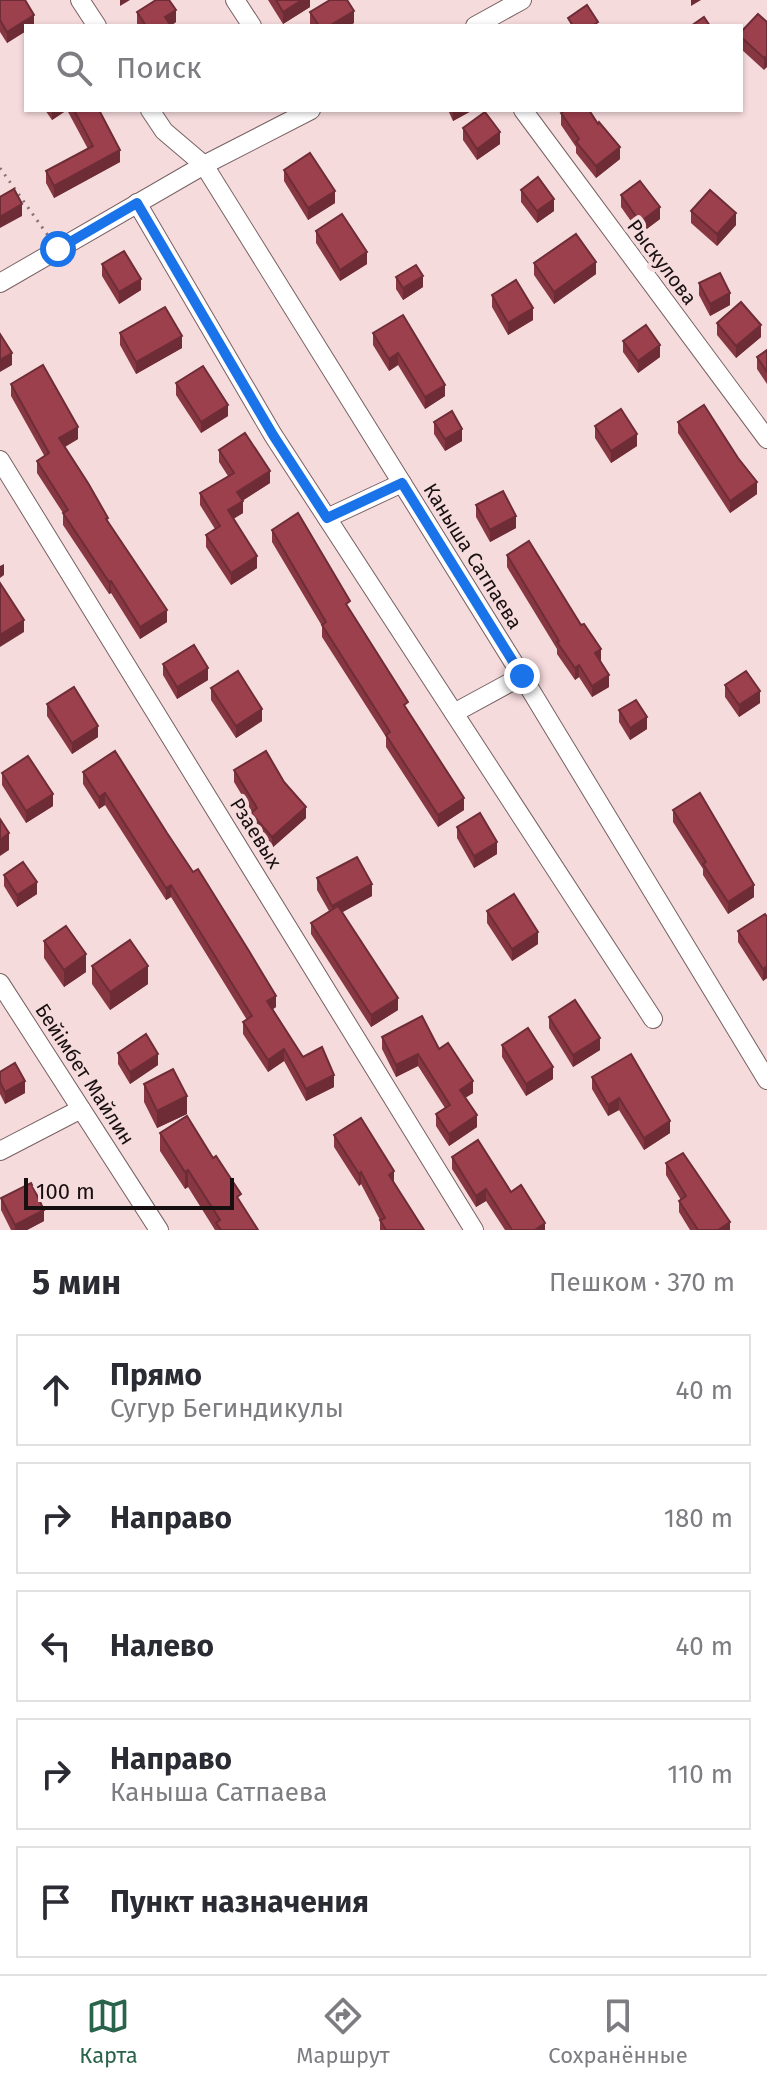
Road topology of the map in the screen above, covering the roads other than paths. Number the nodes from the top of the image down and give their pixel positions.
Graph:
1 (80, 0) edge
2 (235, 0) edge
3 (522, 0) edge
4 (96, 24) edge
5 (251, 24) edge
6 (479, 24) edge
7 (151, 112) edge
8 (305, 112) edge
9 (524, 112) edge
10 (204, 165) junction
11 (137, 203) junction
12 (0, 283) edge
13 (767, 439) edge
14 (0, 460) edge
15 (402, 483) junction
16 (327, 518) junction
17 (522, 676) junction
18 (454, 713) junction
19 (0, 983) edge
20 (653, 1019) dead end
21 (767, 1080) edge
22 (81, 1109) junction
23 (0, 1151) edge
24 (159, 1230) edge
25 (474, 1230) edge

1 - 4 street
2 - 5 street
3 - 6 street
7 - 10 street, Каныша Сатпаева
8 - 10 street
9 - 13 street, Рыскулова
10 - 11 street
10 - 15 street, Каныша Сатпаева
11 - 12 street
11 - 16 street
14 - 25 street, Рзаевых
15 - 16 street
15 - 17 street, Каныша Сатпаева
16 - 18 street
17 - 18 street
17 - 21 street, Каныша Сатпаева
18 - 20 street
19 - 22 street, Бейімбет Майлин
22 - 23 street
22 - 24 street, Бейімбет Майлин

